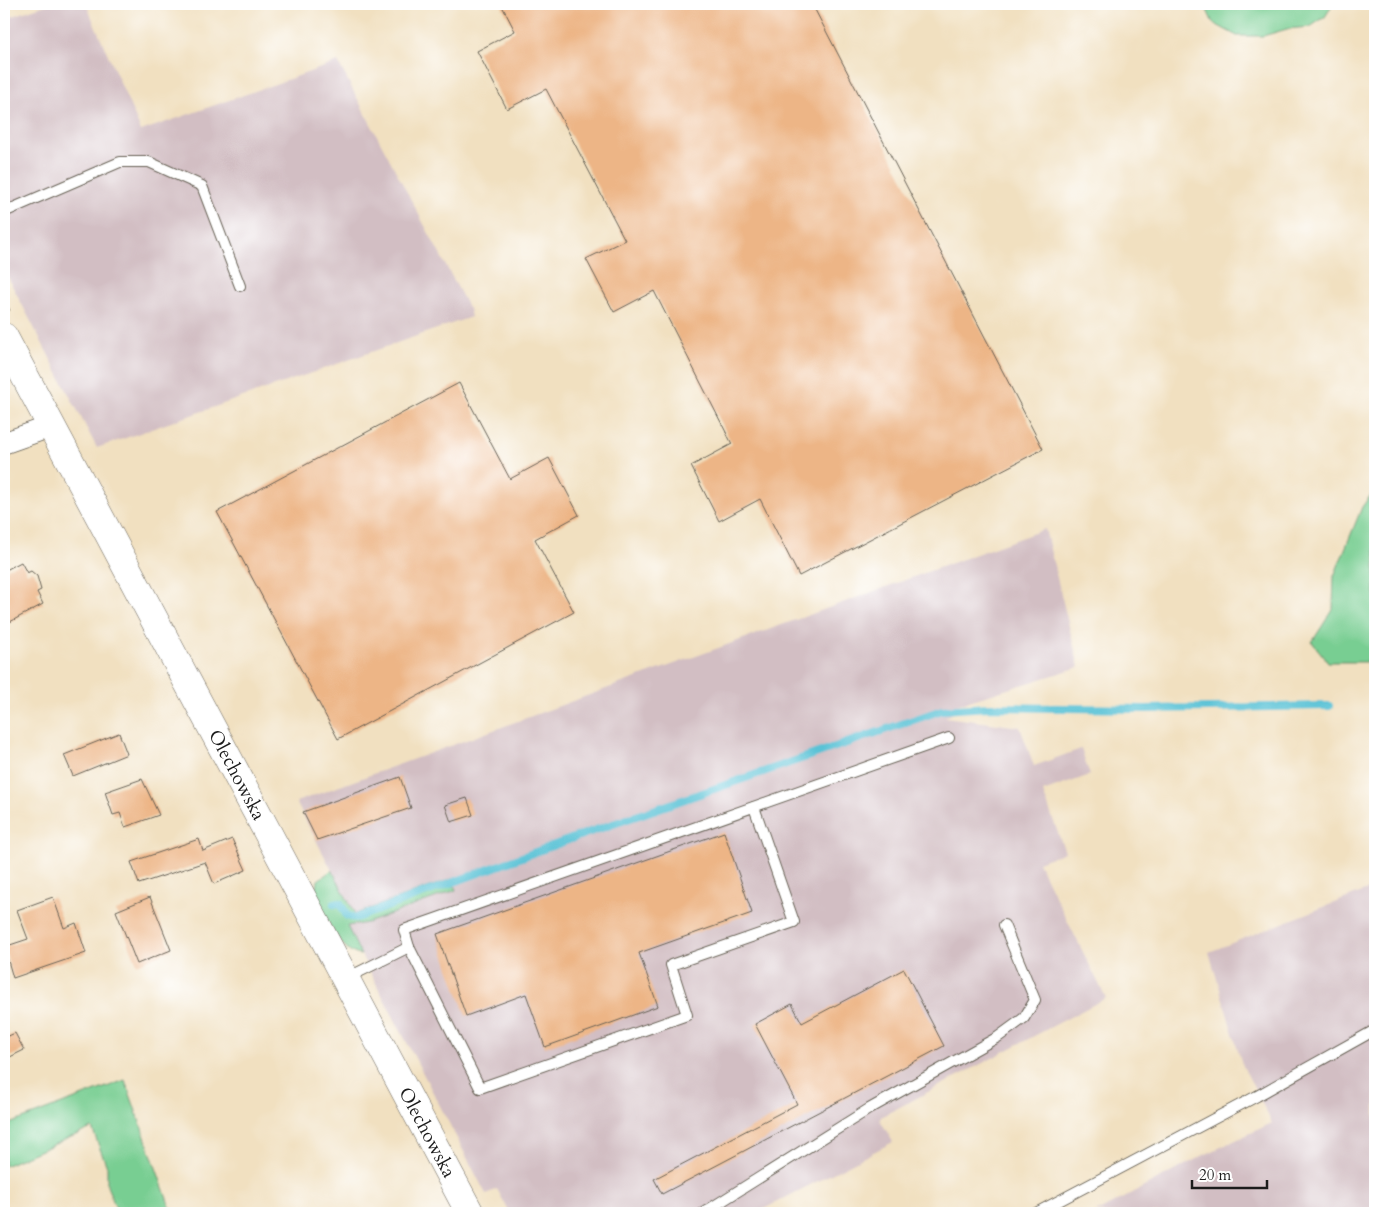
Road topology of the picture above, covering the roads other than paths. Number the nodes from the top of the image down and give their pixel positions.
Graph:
1 (4, 212) edge
2 (240, 286) dead end
3 (4, 337) edge
4 (52, 426) junction
5 (4, 443) edge
6 (949, 738) dead end
7 (754, 807) junction
8 (1004, 926) dead end
9 (409, 946) junction
10 (345, 979) junction
11 (1375, 1030) edge
12 (470, 1213) edge
13 (703, 1213) edge
14 (1036, 1213) edge

1 - 2 lane
3 - 4 street, Olechowska
4 - 5 street
4 - 10 street, Olechowska
6 - 7 lane
7 - 9 lane
7 - 9 lane
8 - 13 lane
9 - 10 lane
10 - 12 street, Olechowska
11 - 14 lane

